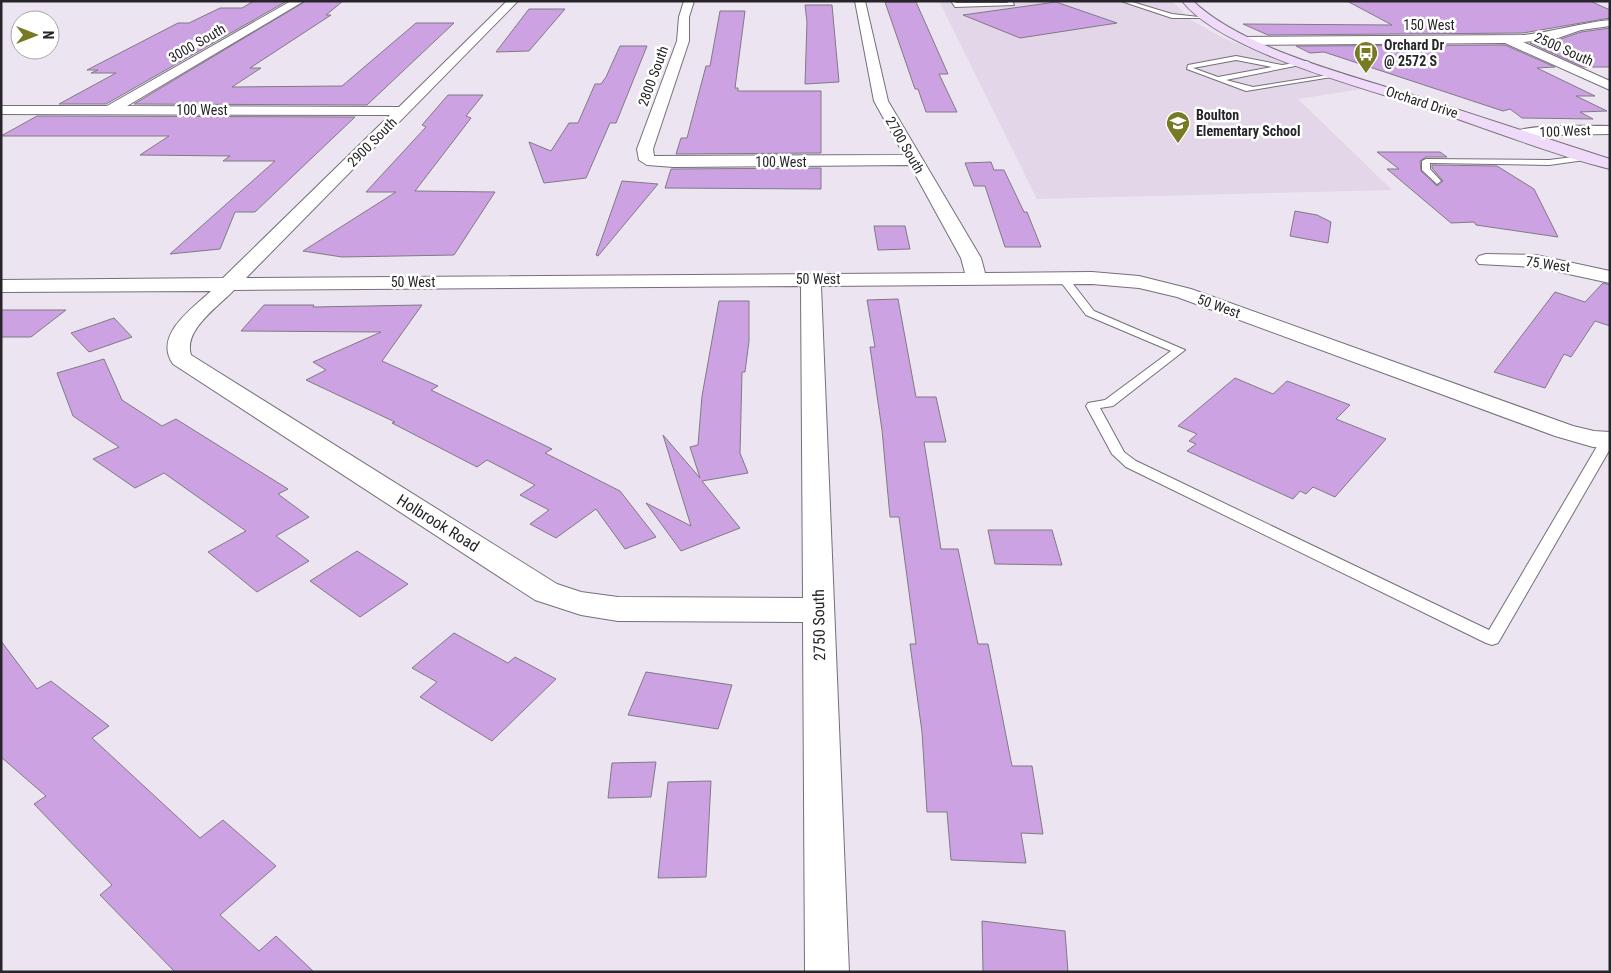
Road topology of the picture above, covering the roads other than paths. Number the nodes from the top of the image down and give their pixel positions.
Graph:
1 (299, 1) edge
2 (513, 1) edge
3 (690, 1) edge
4 (860, 1) edge
5 (953, 1) edge
6 (1009, 1) edge
7 (1123, 1) edge
8 (1187, 1) edge
9 (1205, 18) junction
10 (1610, 23) edge
11 (1506, 40) junction
12 (1246, 41) junction
13 (1307, 63) junction
14 (1282, 67) junction
15 (1340, 74) junction
16 (1218, 79) junction
17 (1610, 86) edge
18 (1, 110) edge
19 (110, 110) junction
20 (404, 111) junction
21 (1610, 130) edge
22 (1520, 134) junction
23 (1589, 157) junction
24 (648, 160) joint
25 (914, 160) junction
26 (1610, 164) edge
27 (1437, 181) dead end
28 (1486, 260) dead end
29 (1610, 277) edge
30 (977, 278) junction
31 (1062, 278) junction
32 (811, 279) junction
33 (230, 284) junction
34 (1, 286) edge
35 (1608, 440) edge
36 (819, 610) junction
37 (827, 972) edge

1 - 19 street, 3000 South
2 - 20 street, 2900 South
3 - 24 street, 2800 South
4 - 25 street, 2700 South
5 - 6 lane
7 - 9 lane
8 - 9 main road, Orchard Drive
9 - 12 main road, Orchard Drive
10 - 11 street, 150 West
11 - 12 street, 150 West
11 - 17 street, 2500 South
12 - 13 main road, Orchard Drive
13 - 14 lane
13 - 15 main road, Orchard Drive
14 - 16 lane
14 - 16 lane
15 - 16 lane
15 - 22 main road, Orchard Drive
18 - 19 street, 100 West
19 - 20 street, 100 West
20 - 33 street, 2900 South
21 - 22 street, 100 West
22 - 23 main road, Orchard Drive
23 - 26 main road, Orchard Drive
23 - 27 lane
24 - 25 street, 100 West
25 - 30 street, 2700 South
28 - 29 street, 75 West
30 - 31 street, 50 West
30 - 32 street, 50 West
31 - 35 street, 50 West
31 - 35 lane
32 - 33 street, 50 West
32 - 36 street, 2750 South
33 - 34 street, 50 West
33 - 36 street, Holbrook Road
36 - 37 street, 2750 South

